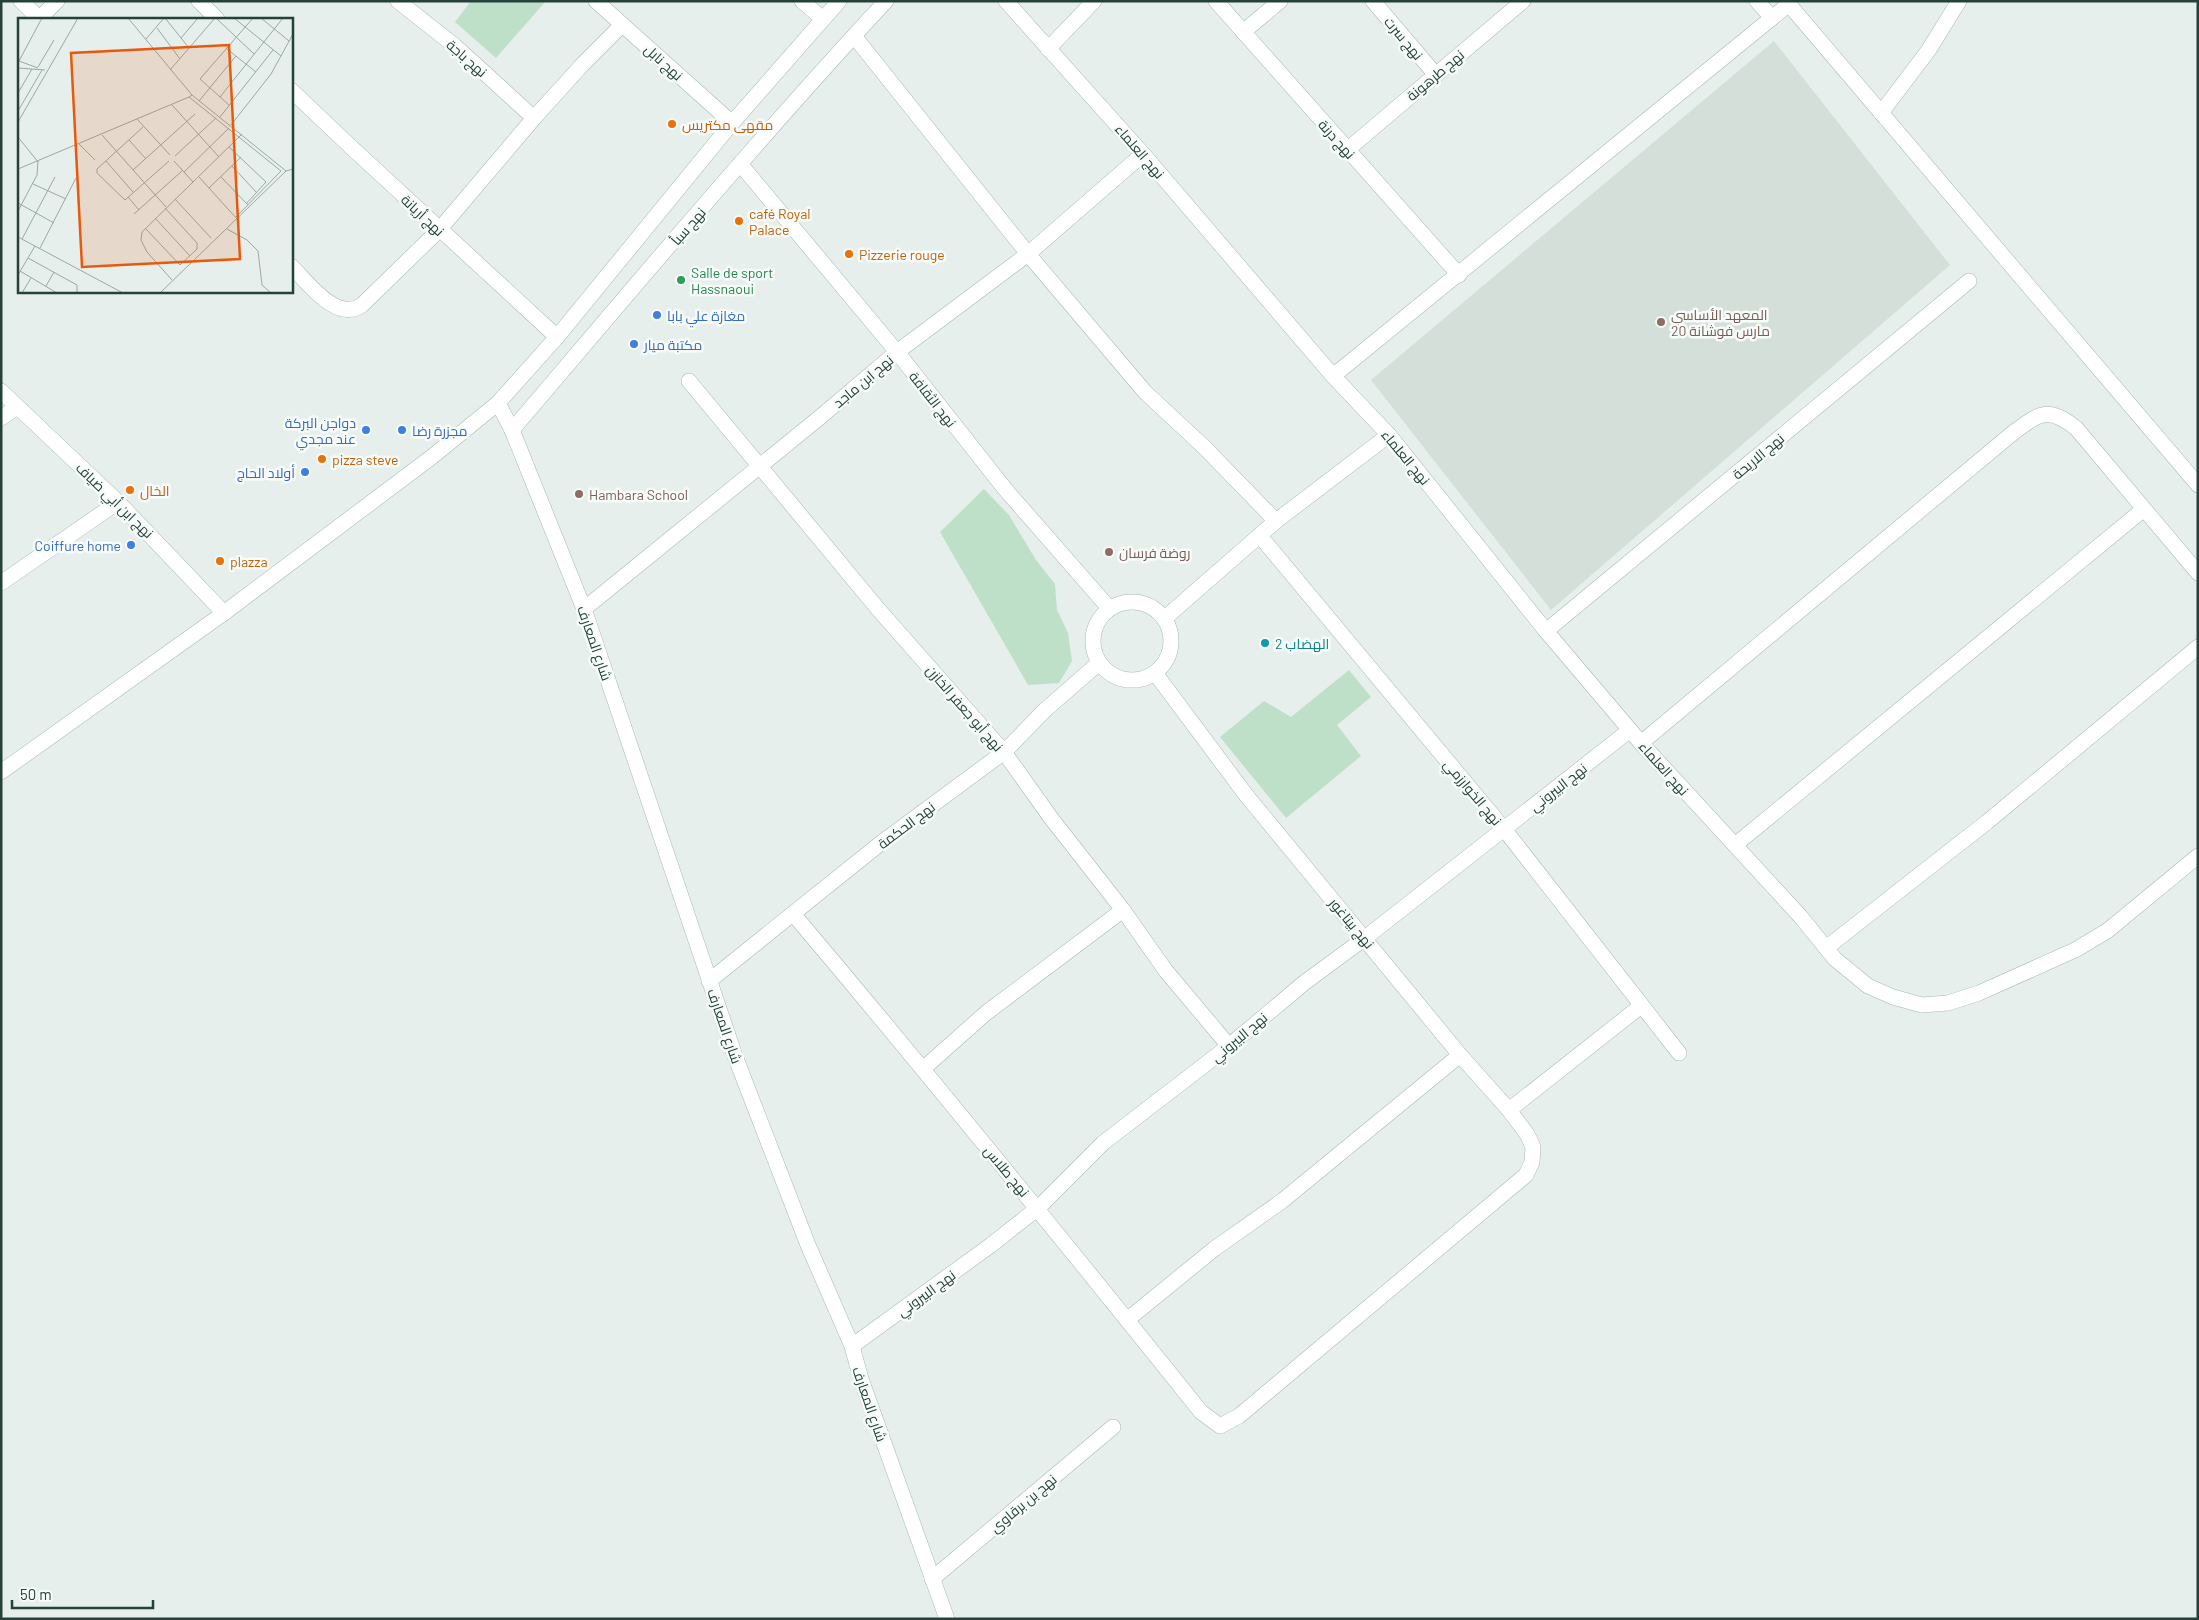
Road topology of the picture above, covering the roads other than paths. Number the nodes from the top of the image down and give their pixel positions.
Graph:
1 (21, 1) edge
2 (57, 1) edge
3 (199, 1) edge
4 (398, 1) edge
5 (596, 1) edge
6 (802, 1) edge
7 (839, 1) edge
8 (886, 1) edge
9 (1006, 1) edge
10 (1094, 1) edge
11 (1216, 1) edge
12 (1280, 1) edge
13 (1373, 1) edge
14 (1523, 1) edge
15 (1757, 1) edge
16 (1959, 1) edge
17 (1787, 3) edge
18 (39, 18) edge
19 (41, 18) edge
20 (216, 18) edge
21 (1772, 18) junction
22 (823, 20) junction
23 (622, 25) junction
24 (1243, 32) junction
25 (854, 36) junction
26 (1048, 49) junction
27 (1436, 75) junction
28 (292, 91) edge
29 (1881, 114) junction
30 (534, 118) junction
31 (732, 123) junction
32 (1347, 150) junction
33 (1143, 154) junction
34 (741, 165) junction
35 (439, 230) junction
36 (1028, 254) junction
37 (292, 267) edge
38 (1459, 275) junction
39 (1969, 281) dead end
40 (557, 337) junction
41 (897, 352) junction
42 (1333, 376) junction
43 (689, 381) dead end
44 (1, 391) edge
45 (498, 403) junction
46 (17, 407) junction
47 (1, 418) edge
48 (512, 430) junction
49 (1389, 435) junction
50 (760, 466) junction
51 (2198, 485) edge
52 (118, 502) junction
53 (2144, 509) junction
54 (1276, 520) junction
55 (1260, 536) junction
56 (2198, 573) edge
57 (1, 583) edge
58 (1109, 608) junction
59 (584, 610) junction
60 (224, 612) junction
61 (1164, 618) junction
62 (1546, 631) junction
63 (2198, 647) edge
64 (1099, 663) junction
65 (1155, 673) junction
66 (1630, 730) junction
67 (1641, 743) junction
68 (1004, 752) junction
69 (1, 772) edge
70 (1504, 829) junction
71 (1735, 845) junction
72 (2198, 856) edge
73 (1123, 910) junction
74 (794, 915) junction
75 (1365, 938) junction
76 (1826, 948) junction
77 (709, 981) junction
78 (1641, 1006) junction
79 (1229, 1046) junction
80 (1679, 1053) dead end
81 (1460, 1055) junction
82 (924, 1068) junction
83 (1509, 1110) junction
84 (1038, 1208) junction
85 (1126, 1320) junction
86 (852, 1346) junction
87 (1220, 1426) joint
88 (1113, 1427) dead end
89 (932, 1579) junction
90 (947, 1619) edge

1 - 18 street
2 - 19 street
3 - 20 street
4 - 30 street, نهج باجة
5 - 23 street, نهج نابل
6 - 22 street
7 - 22 street
8 - 25 street, نهج سبأ
9 - 26 street, نهج العلماء
10 - 26 street
11 - 24 street, نهج درنة
12 - 24 street
13 - 27 street, نهج سرت
14 - 27 street, نهج طرهونة
15 - 21 street
16 - 29 street
17 - 21 street
17 - 29 street
21 - 38 street
22 - 31 street
23 - 30 street
23 - 31 street, نهج نابل
24 - 32 street, نهج درنة
25 - 34 street, نهج سبأ
25 - 36 street
26 - 33 street, نهج العلماء
27 - 32 street, نهج طرهونة
28 - 35 street, نهج أريانة
29 - 51 street
30 - 35 street
31 - 40 street
32 - 38 street, نهج درنة
33 - 36 street, نهج ابن ماجد
33 - 42 street, نهج العلماء
34 - 41 street, نهج الثقافة
34 - 48 street, نهج سبأ
35 - 37 street
35 - 40 street, نهج أريانة
36 - 41 street, نهج ابن ماجد
36 - 54 street
38 - 42 street
39 - 62 street, نهج الاريحة
40 - 45 street
41 - 50 street, نهج ابن ماجد
41 - 58 street, نهج الثقافة
42 - 49 street, نهج العلماء
43 - 50 street, نهج أبو جعفر الخازن
44 - 46 street, نهج ابن أبي ضياف
45 - 48 street
45 - 60 street
46 - 47 street
46 - 52 street, نهج ابن أبي ضياف
48 - 59 street, شارع المعارف
49 - 54 street
49 - 62 street, نهج العلماء
50 - 59 street, نهج ابن ماجد
50 - 68 street, نهج أبو جعفر الخازن
52 - 57 street
52 - 60 street, نهج ابن أبي ضياف
53 - 56 street
53 - 67 street
53 - 71 street
54 - 55 street
55 - 61 street
55 - 70 street, نهج الخوارزمي
58 - 61 street
58 - 64 street
59 - 77 street, شارع المعارف
60 - 69 street
61 - 65 street
62 - 66 street, نهج العلماء
63 - 76 street
64 - 65 street
64 - 68 street, نهج الحكمة
65 - 75 street, نهج بيتاغور
66 - 67 street, نهج العلماء
66 - 70 street, نهج البيروني
67 - 71 street, نهج العلماء
68 - 73 street, نهج أبو جعفر الخازن
68 - 74 street, نهج الحكمة
70 - 75 street, نهج البيروني
70 - 78 street, نهج الخوارزمي
71 - 76 street, نهج العلماء
72 - 76 street, نهج العلماء
73 - 79 street, نهج أبو جعفر الخازن
73 - 82 street
74 - 77 street, نهج الحكمة
74 - 82 street, نهج طلاس
75 - 79 street, نهج البيروني
75 - 81 street, نهج بيتاغور
77 - 86 street, شارع المعارف
78 - 80 street, نهج الخوارزمي
78 - 83 street
79 - 84 street, نهج البيروني
81 - 83 street, نهج بيتاغور
81 - 85 street
82 - 84 street, نهج طلاس
83 - 87 street, نهج بيتاغور
84 - 85 street, نهج طلاس
84 - 86 street, نهج البيروني
85 - 87 street, نهج طلاس
86 - 89 street, شارع المعارف
88 - 89 street, نهج بن برقاوي
89 - 90 street, شارع المعارف

